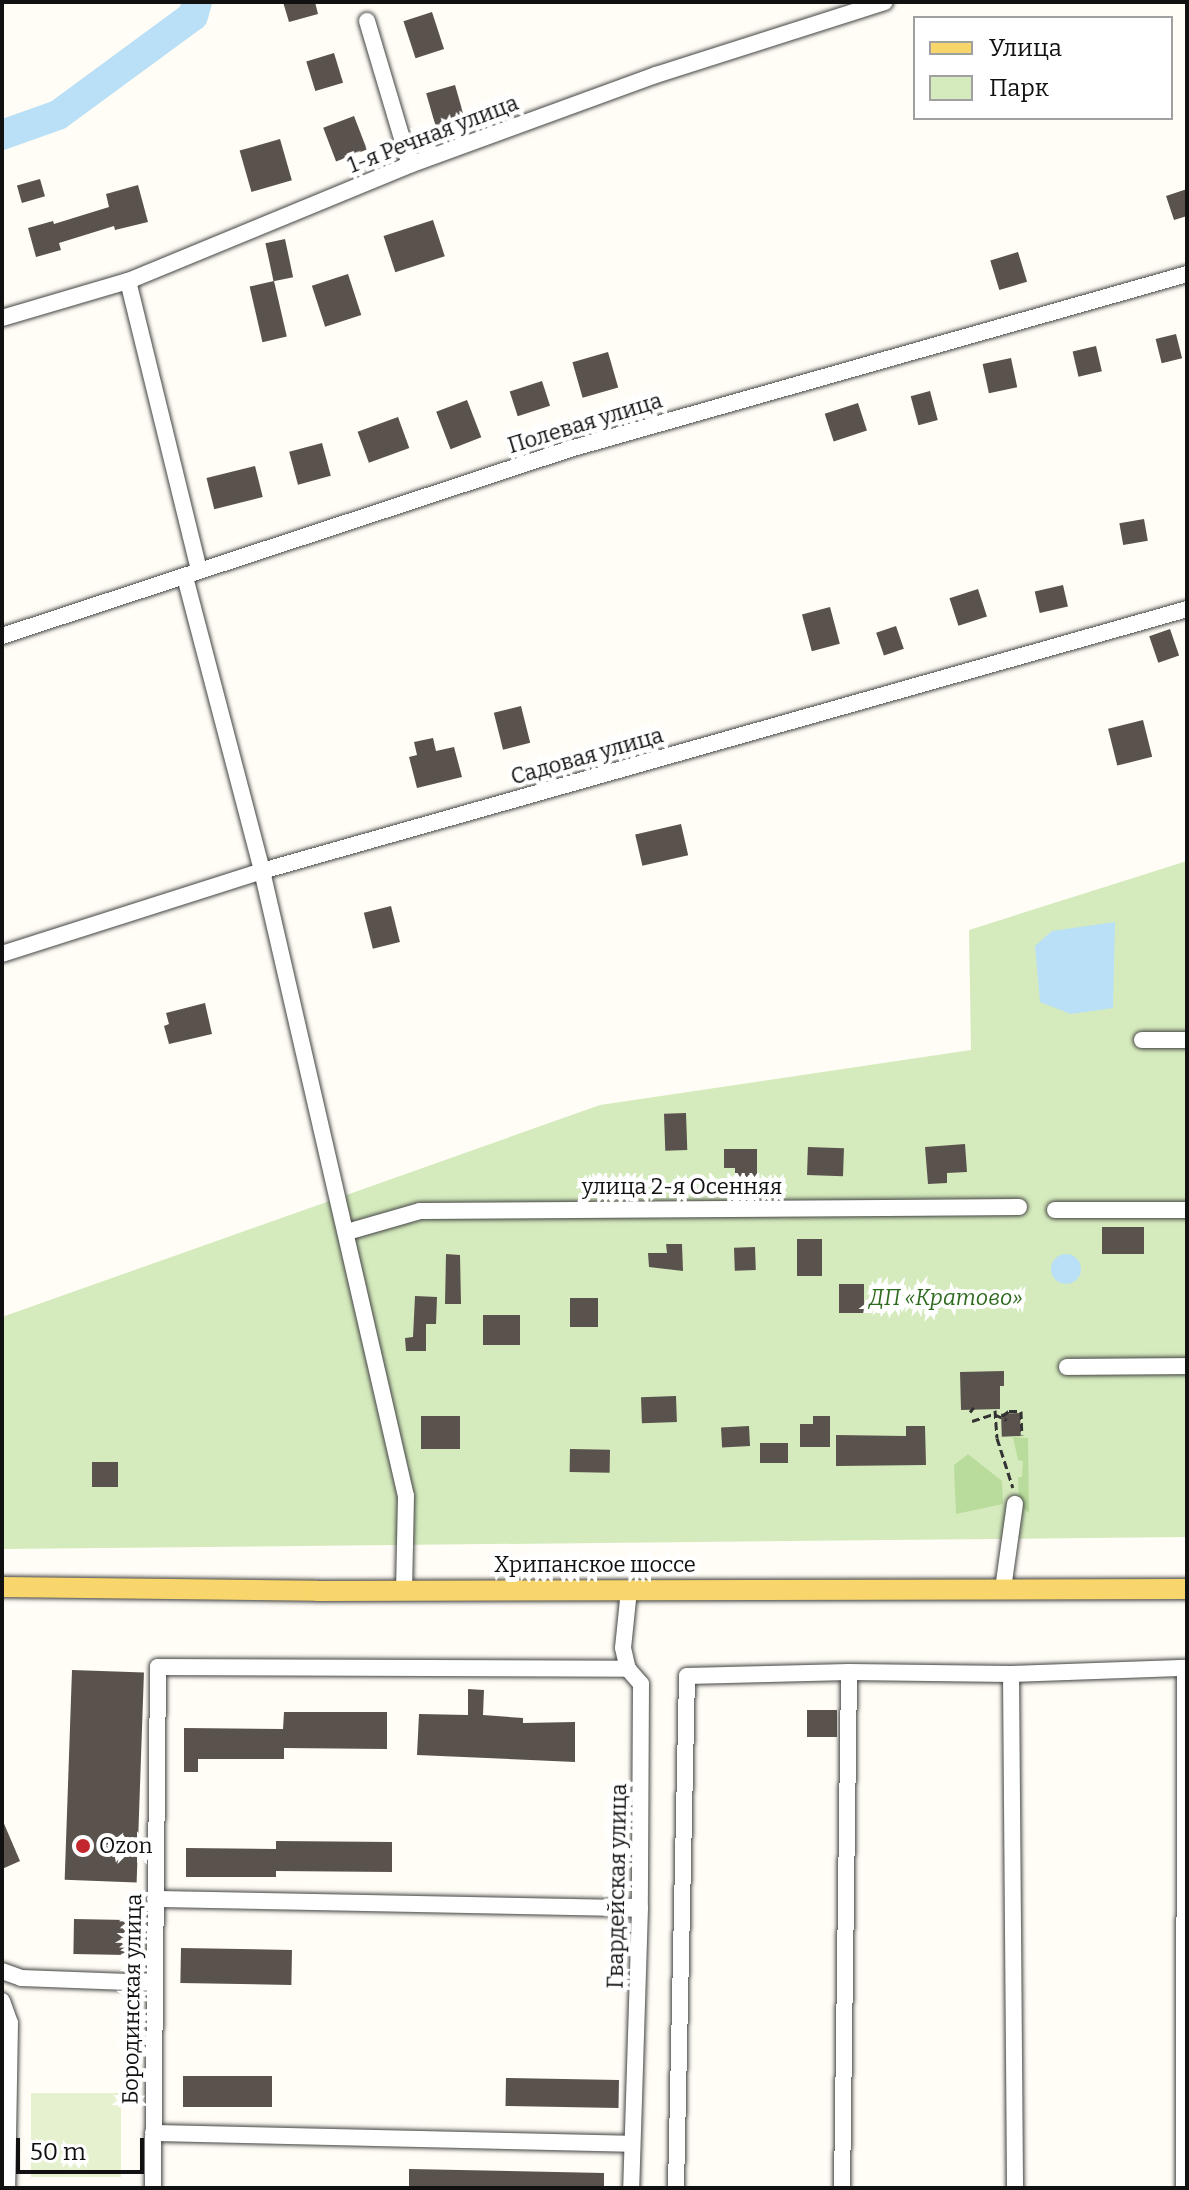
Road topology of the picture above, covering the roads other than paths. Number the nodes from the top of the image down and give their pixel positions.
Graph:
1 (885, 2) edge
2 (367, 21) dead end
3 (410, 165) junction
4 (1187, 274) edge
5 (128, 281) junction
6 (2, 318) edge
7 (192, 573) junction
8 (1187, 609) edge
9 (2, 636) edge
10 (262, 871) junction
11 (2, 954) edge
12 (1142, 1040) dead end
13 (1187, 1040) edge
14 (1019, 1207) dead end
15 (1055, 1210) dead end
16 (1187, 1210) edge
17 (347, 1232) junction
18 (1187, 1366) edge
19 (1067, 1367) dead end
20 (1015, 1504) road end
21 (2, 1587) edge
22 (404, 1589) junction
23 (1003, 1589) junction
24 (1187, 1589) edge
25 (629, 1590) junction
26 (1186, 1668) edge
27 (628, 1669) junction
28 (849, 1672) junction
29 (1011, 1674) junction
30 (155, 1899) junction
31 (640, 1908) junction
32 (2, 1971) edge
33 (155, 1983) junction
34 (2, 2001) edge
35 (153, 2133) junction
36 (632, 2144) junction
37 (7, 2188) edge
38 (153, 2188) edge
39 (631, 2188) edge
40 (676, 2188) edge
41 (842, 2188) edge
42 (1015, 2188) edge
43 (1184, 2188) edge

1 - 3 street, 1-я Речная улица
2 - 3 street
3 - 5 street, 1-я Речная улица
4 - 7 street, Полевая улица
5 - 6 street, 1-я Речная улица
5 - 7 street
7 - 9 street, Полевая улица
7 - 10 street
8 - 10 street, Садовая улица
10 - 11 street, Садовая улица
10 - 17 street
12 - 13 street
14 - 17 street, улица 2-я Осенняя
15 - 16 street
17 - 22 street
18 - 19 street
20 - 23 street
21 - 22 main road, Хрипанское шоссе
22 - 25 main road, Хрипанское шоссе
23 - 24 main road, Хрипанское шоссе
23 - 25 main road, Хрипанское шоссе
25 - 27 street, Гвардейская улица
26 - 29 street
26 - 43 street
27 - 30 street, Бородинская улица
27 - 31 street, Гвардейская улица
28 - 29 street
28 - 40 street
28 - 41 street
29 - 42 street
30 - 31 street
30 - 33 street, Бородинская улица
31 - 36 street, Гвардейская улица
32 - 33 street
33 - 35 street, Бородинская улица
34 - 37 street
35 - 36 street
35 - 38 street, Бородинская улица
36 - 39 street, Гвардейская улица

